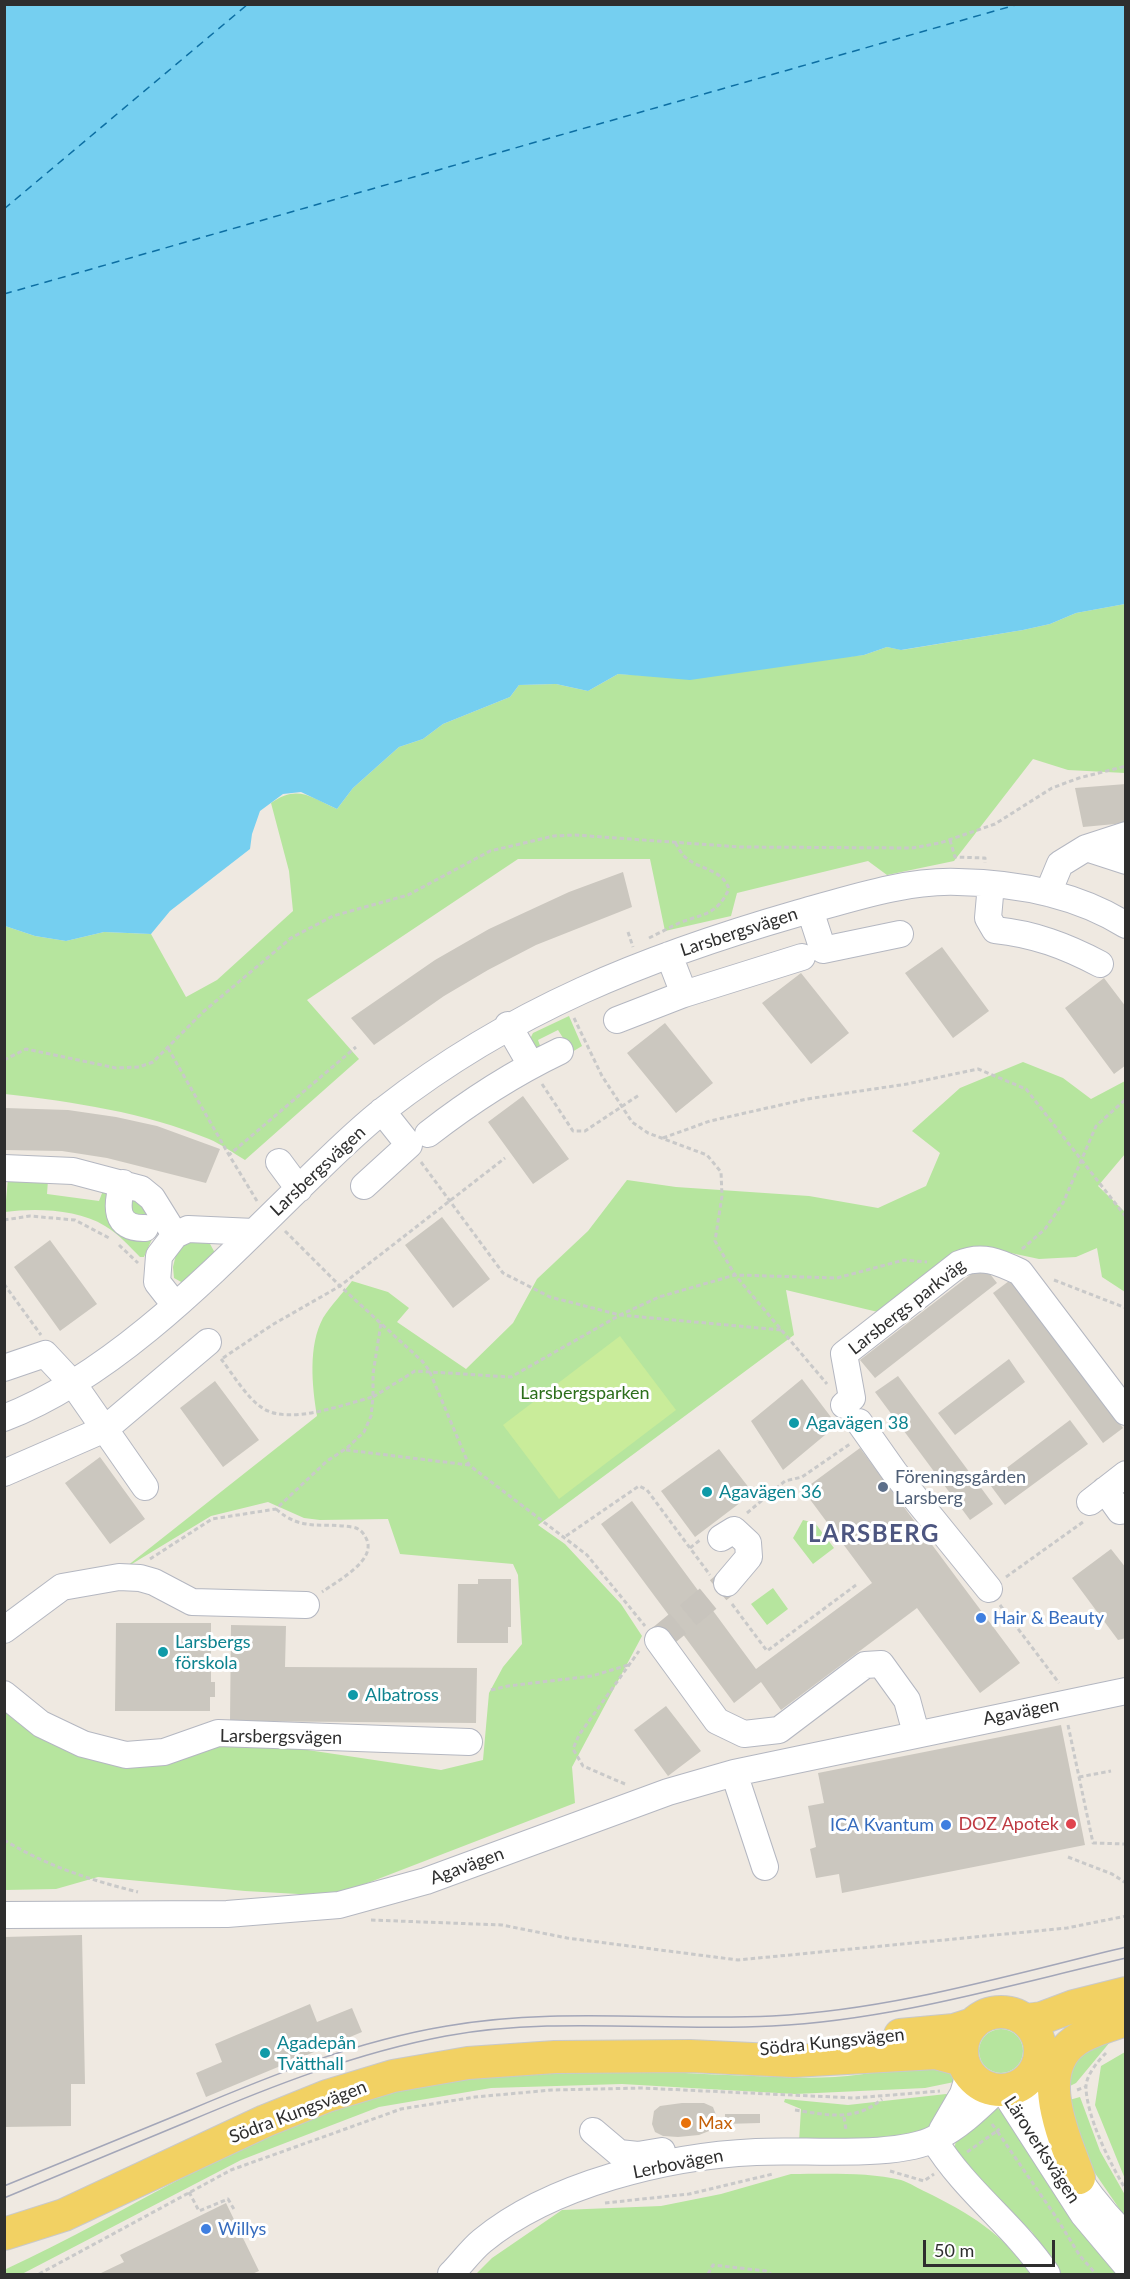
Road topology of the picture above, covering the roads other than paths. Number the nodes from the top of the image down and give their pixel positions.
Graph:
1 (1125, 835) edge
2 (1086, 848) junction
3 (1125, 861) edge
4 (988, 872) junction
5 (1048, 892) junction
6 (810, 910) junction
7 (1125, 925) edge
8 (900, 934) dead end
9 (669, 955) junction
10 (802, 957) dead end
11 (1100, 964) dead end
12 (684, 994) junction
13 (617, 1020) dead end
14 (508, 1025) junction
15 (560, 1051) dead end
16 (531, 1065) junction
17 (382, 1111) junction
18 (418, 1139) junction
19 (279, 1162) dead end
20 (4, 1168) edge
21 (123, 1183) junction
22 (364, 1186) dead end
23 (299, 1188) junction
24 (145, 1228) dead end
25 (254, 1232) junction
26 (175, 1234) junction
27 (175, 1305) junction
28 (215, 1351) road end
29 (4, 1368) edge
30 (74, 1384) junction
31 (1125, 1412) edge
32 (4, 1418) edge
33 (105, 1429) junction
34 (4, 1473) edge
35 (1125, 1474) edge
36 (145, 1487) dead end
37 (1108, 1499) edge
38 (715, 1536) road end
39 (721, 1585) tunnel mouth
40 (989, 1589) road end
41 (306, 1605) road end
42 (4, 1630) edge
43 (649, 1638) road end
44 (1125, 1691) edge
45 (4, 1694) edge
46 (916, 1733) junction
47 (469, 1742) dead end
48 (734, 1773) junction
49 (765, 1867) dead end
50 (4, 1915) edge
51 (1125, 1993) edge
52 (1125, 2010) edge
53 (1026, 2020) junction
54 (1125, 2020) edge
55 (973, 2024) junction
56 (690, 2056) junction
57 (1036, 2066) junction
58 (985, 2090) junction
59 (593, 2131) dead end
60 (934, 2140) junction
61 (776, 2160) junction
62 (1079, 2178) junction
63 (64, 2215) junction
64 (4, 2234) edge
65 (1125, 2236) edge
66 (4, 2251) edge
67 (1125, 2265) edge
68 (451, 2274) edge
69 (1047, 2274) edge

1 - 2 street
2 - 3 street
2 - 5 street
4 - 5 street, Larsbergsvägen
4 - 6 street, Larsbergsvägen
4 - 11 street
5 - 7 street, Larsbergsvägen
6 - 8 street, Larsbergsvägen
6 - 9 street, Larsbergsvägen
9 - 12 street, Larsbergsvägen
9 - 14 street, Larsbergsvägen
10 - 12 street
12 - 13 street
14 - 16 street
14 - 17 street, Larsbergsvägen
15 - 16 street
16 - 18 street
17 - 18 street, Larsbergsvägen
17 - 23 street, Larsbergsvägen
18 - 22 street
19 - 23 street
20 - 21 street
21 - 24 street
21 - 26 street
23 - 25 street, Larsbergsvägen
25 - 26 street
25 - 27 street, Larsbergsvägen
26 - 27 street
27 - 30 street, Larsbergsvägen
28 - 33 street
29 - 30 street
30 - 32 street, Larsbergsvägen
30 - 33 street
31 - 40 street, Larsbergs parkväg
33 - 34 street
33 - 36 street
35 - 37 street
38 - 39 street
41 - 42 street
43 - 46 street
44 - 46 street, Agavägen
45 - 47 street, Larsbergsvägen
46 - 48 street, Agavägen
48 - 49 street
48 - 50 street, Agavägen
51 - 53 main road, Södra Kungsvägen
52 - 57 main road
53 - 55 main road, Södra Kungsvägen
53 - 57 main road
54 - 62 main road
55 - 56 main road, Södra Kungsvägen
55 - 58 main road
56 - 58 main road, Södra Kungsvägen
56 - 63 main road, Södra Kungsvägen
57 - 58 main road
57 - 62 street, Läroverksvägen
58 - 60 street, Lerbovägen
58 - 67 street, Läroverksvägen
59 - 61 street
60 - 61 street, Lerbovägen
60 - 69 street
61 - 68 street, Lerbovägen
62 - 65 street, Läroverksvägen
63 - 64 main road, Södra Kungsvägen
63 - 66 main road, Södra Kungsvägen

